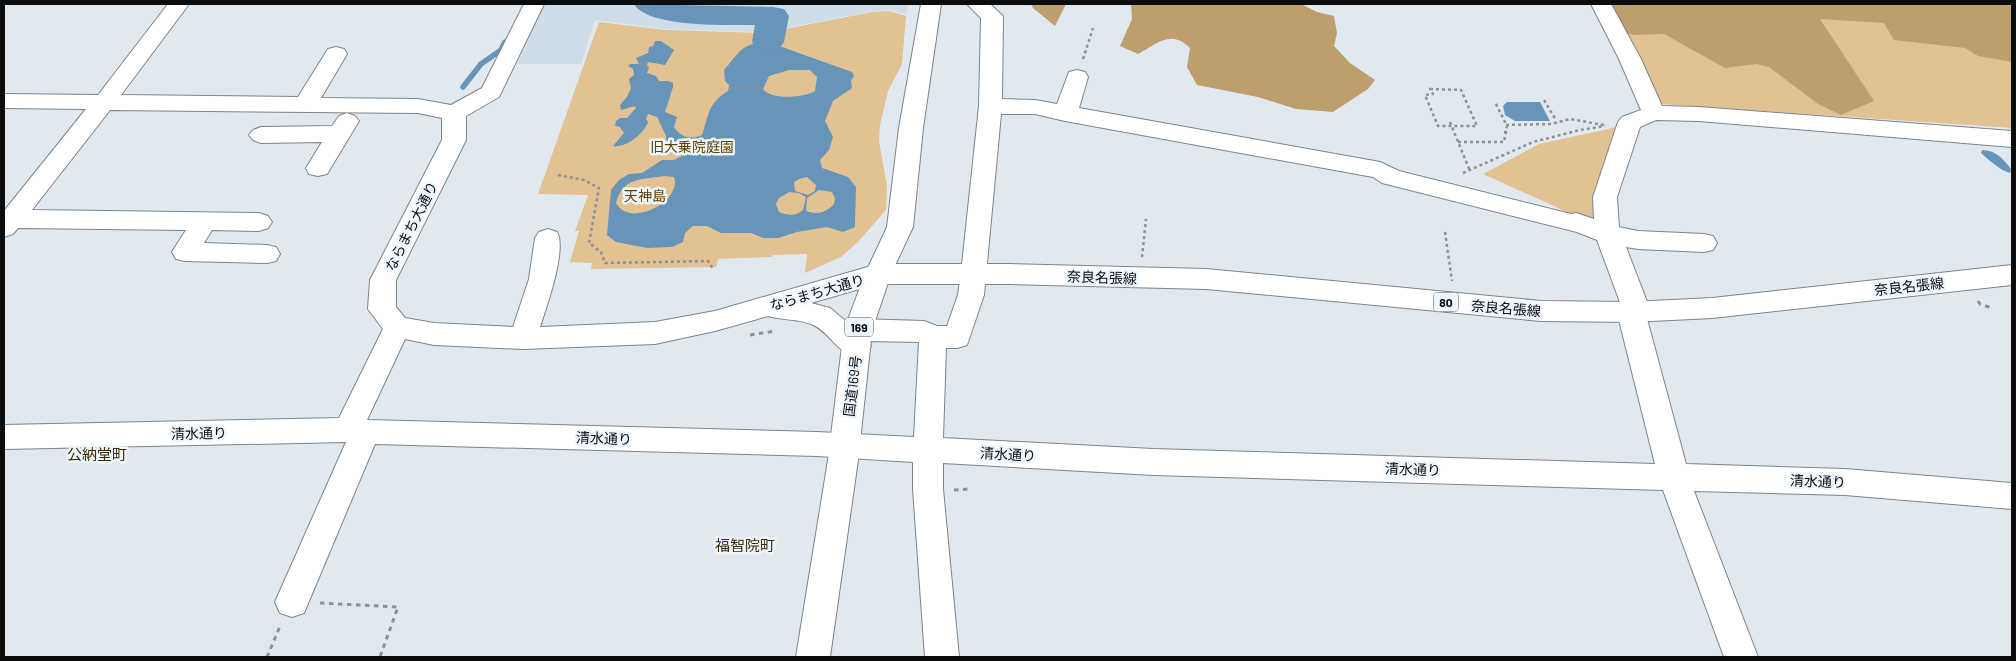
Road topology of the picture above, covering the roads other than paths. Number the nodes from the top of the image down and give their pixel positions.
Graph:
1 (178, 4) edge
2 (534, 4) edge
3 (931, 4) edge
4 (978, 4) edge
5 (1601, 4) edge
6 (336, 54) dead end
7 (1077, 77) dead end
8 (4, 101) edge
9 (105, 101) junction
10 (305, 105) junction
11 (358, 105) junction
12 (990, 106) junction
13 (1654, 113) junction
14 (454, 114) junction
15 (1065, 114) junction
16 (340, 134) junction
17 (261, 135) dead end
18 (2012, 139) edge
19 (318, 168) dead end
20 (205, 221) junction
21 (259, 222) dead end
22 (7, 223) edge
23 (1608, 234) junction
24 (548, 238) dead end
25 (1704, 243) dead end
26 (267, 254) dead end
27 (878, 274) junction
28 (974, 274) junction
29 (2012, 275) edge
30 (767, 306) junction
31 (1634, 312) junction
32 (397, 327) junction
33 (933, 337) junction
34 (523, 338) junction
35 (857, 338) junction
36 (357, 431) junction
37 (4, 437) edge
38 (845, 446) junction
39 (928, 450) junction
40 (1674, 477) junction
41 (2012, 496) edge
42 (292, 602) road end
43 (813, 657) edge
44 (942, 657) edge
45 (1741, 657) edge

1 - 9 main road
2 - 14 main road
3 - 27 main road, 国道169号 / 169
4 - 12 main road
5 - 13 main road
6 - 10 main road
7 - 15 main road
8 - 9 main road
9 - 10 main road
9 - 22 main road
10 - 11 main road
11 - 14 main road
11 - 16 main road
12 - 15 main road
12 - 28 main road
13 - 18 main road
13 - 23 main road
14 - 32 main road, ならまち大通り
15 - 23 main road
16 - 17 main road
16 - 19 main road
20 - 21 main road
20 - 22 main road
20 - 26 main road
23 - 25 main road
23 - 31 main road
24 - 34 main road
27 - 28 main road, 奈良名張線 / 80
27 - 30 main road, ならまち大通り
27 - 35 main road, 国道169号 / 169
28 - 31 main road, 奈良名張線 / 80
28 - 33 main road
29 - 31 main road, 奈良名張線 / 80
30 - 34 main road, ならまち大通り
30 - 35 main road
31 - 40 main road
32 - 34 main road, ならまち大通り
32 - 36 main road
33 - 35 main road
33 - 39 main road
35 - 38 main road, 国道169号 / 169
36 - 37 main road, 清水通り
36 - 38 main road, 清水通り
36 - 42 main road
38 - 39 main road, 清水通り
38 - 43 main road, 国道169号 / 169
39 - 40 main road, 清水通り
39 - 44 main road
40 - 41 main road, 清水通り
40 - 45 main road

